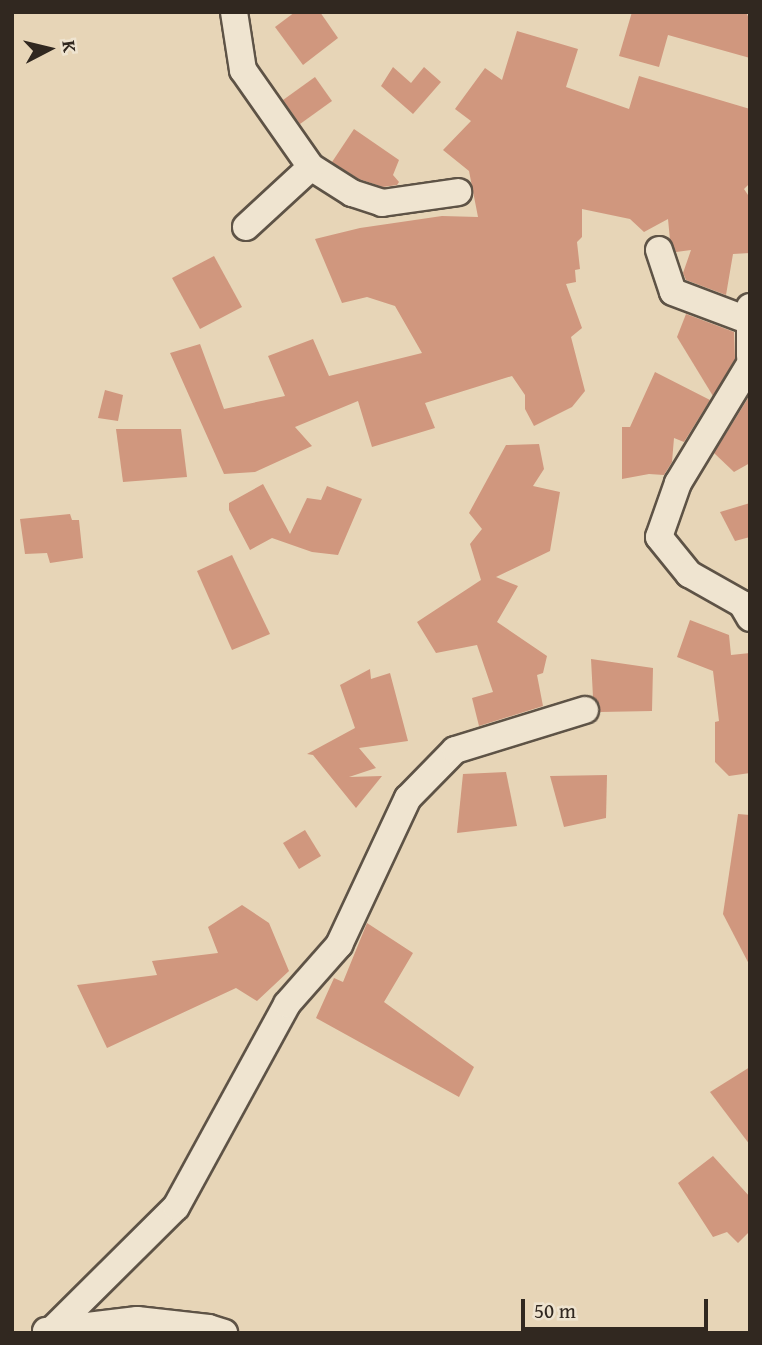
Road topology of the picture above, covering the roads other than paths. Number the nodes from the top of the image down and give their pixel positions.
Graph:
1 (234, 12) edge
2 (311, 167) junction
3 (458, 192) dead end
4 (246, 228) dead end
5 (659, 250) dead end
6 (749, 330) edge
7 (750, 364) edge
8 (750, 618) edge
9 (585, 710) dead end
10 (43, 1332) edge
11 (224, 1333) edge

1 - 2 street
2 - 3 street
2 - 4 street
5 - 6 street
7 - 8 street
9 - 10 street
10 - 11 street

